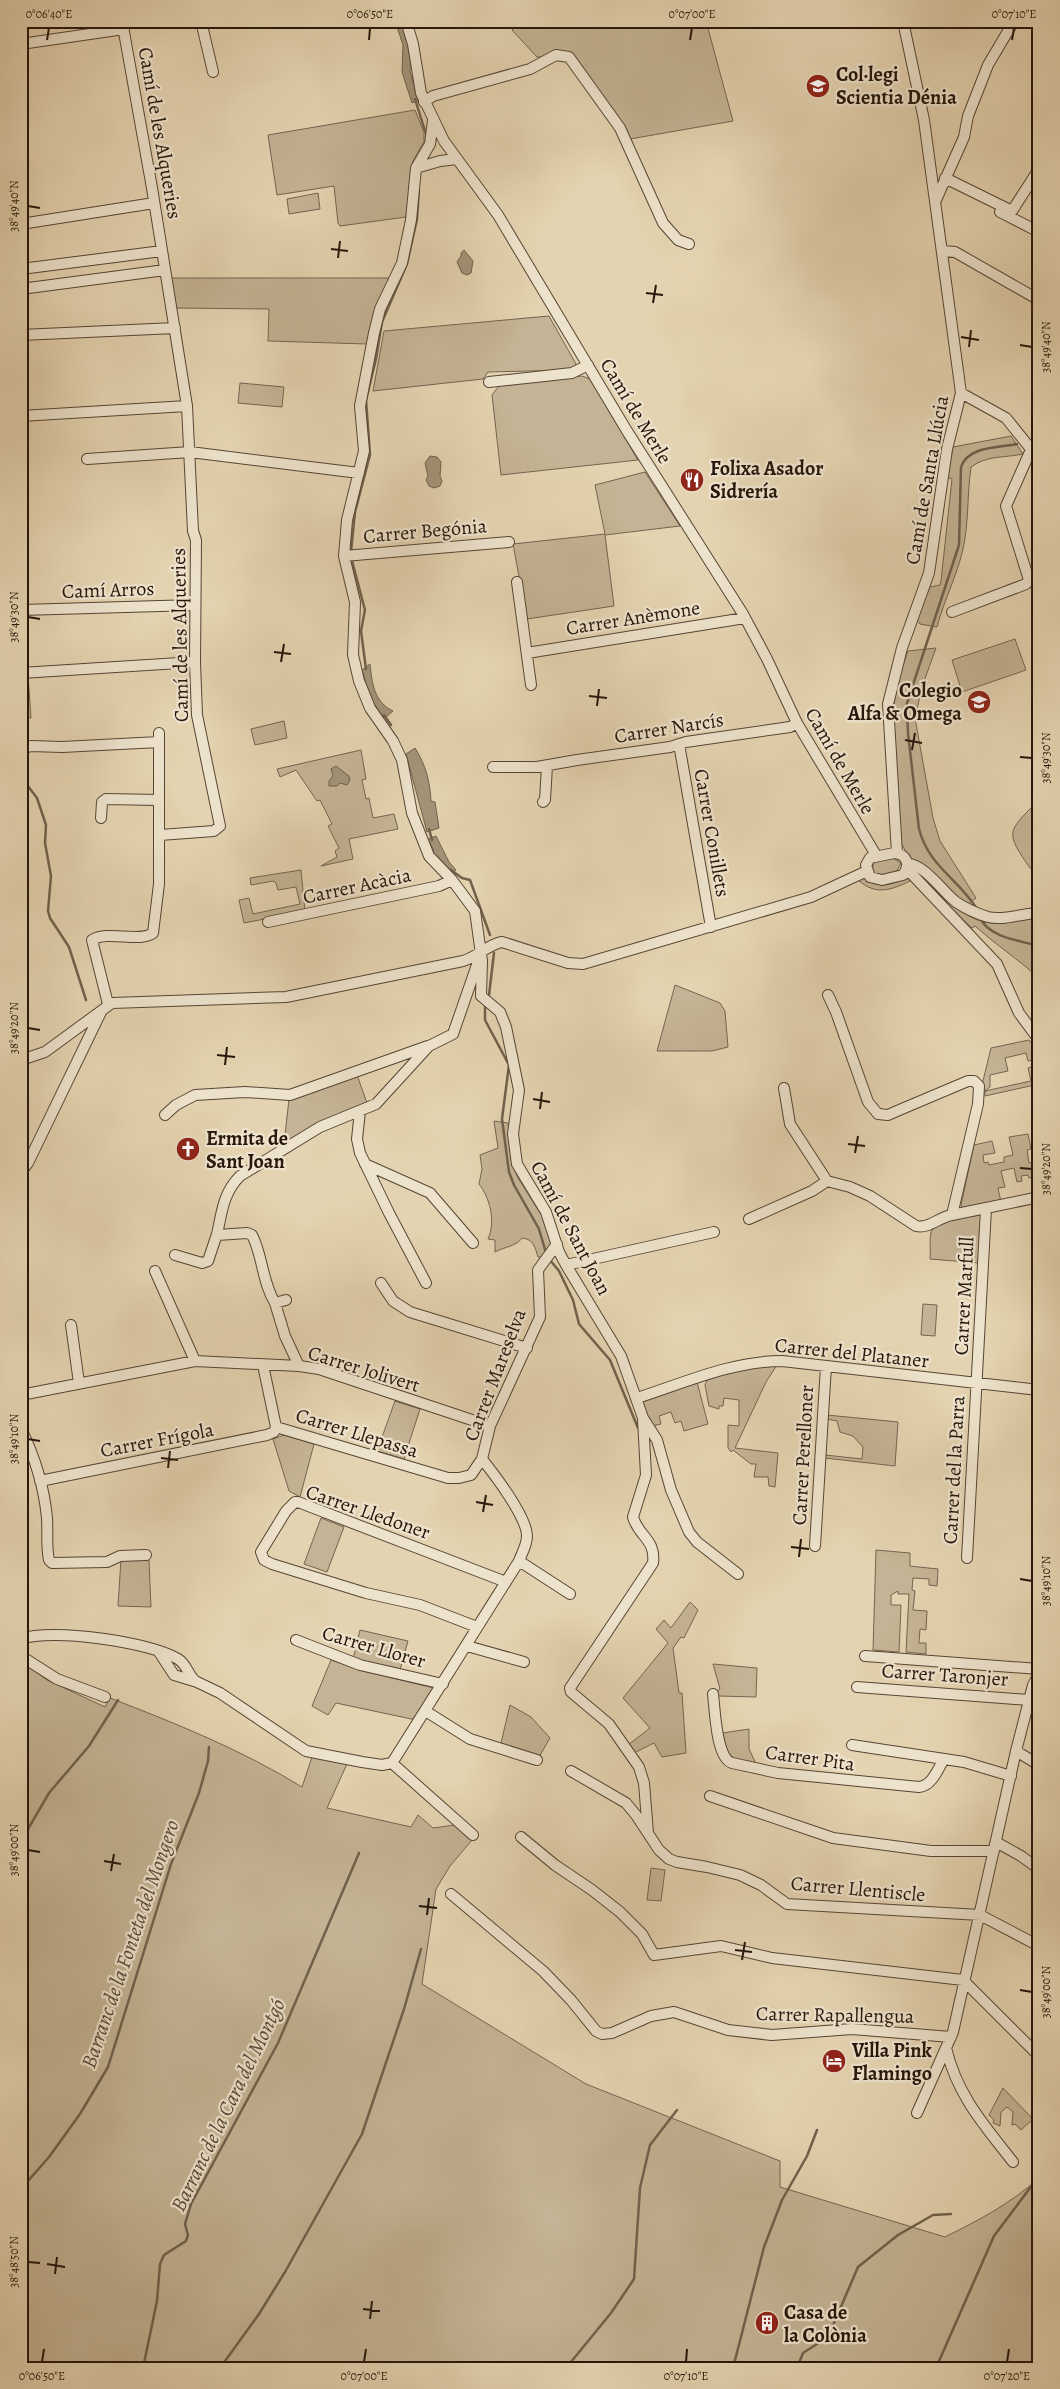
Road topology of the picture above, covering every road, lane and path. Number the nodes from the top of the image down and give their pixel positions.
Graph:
1 (201, 21) edge
2 (406, 21) edge
3 (903, 21) edge
4 (1014, 21) edge
5 (123, 25) edge
6 (21, 44) edge
7 (213, 72) dead end
8 (424, 102) junction
9 (433, 120) junction
10 (457, 160) junction
11 (416, 168) junction
12 (1039, 169) edge
13 (944, 180) junction
14 (936, 200) junction
15 (154, 203) junction
16 (21, 224) edge
17 (1039, 232) edge
18 (688, 244) dead end
19 (162, 251) junction
20 (943, 251) junction
21 (21, 269) edge
22 (165, 270) junction
23 (21, 290) edge
24 (1039, 300) edge
25 (175, 328) junction
26 (21, 335) edge
27 (588, 365) junction
28 (489, 382) dead end
29 (961, 393) junction
30 (187, 406) junction
31 (21, 416) edge
32 (190, 452) junction
33 (1035, 455) edge
34 (87, 458) dead end
35 (359, 473) junction
36 (509, 542) dead end
37 (344, 556) junction
38 (517, 582) dead end
39 (195, 605) junction
40 (21, 610) edge
41 (952, 612) dead end
42 (745, 618) junction
43 (528, 653) junction
44 (195, 662) junction
45 (21, 673) edge
46 (531, 685) dead end
47 (797, 723) junction
48 (679, 744) junction
49 (21, 749) edge
50 (546, 766) junction
51 (493, 767) dead end
52 (160, 800) junction
53 (543, 802) dead end
54 (100, 818) dead end
55 (160, 835) junction
56 (897, 853) junction
57 (876, 855) junction
58 (907, 866) junction
59 (866, 871) junction
60 (452, 880) junction
61 (1039, 913) edge
62 (268, 922) dead end
63 (711, 927) junction
64 (480, 953) junction
65 (828, 995) dead end
66 (106, 1006) junction
67 (1039, 1040) edge
68 (429, 1046) junction
69 (21, 1060) edge
70 (784, 1088) dead end
71 (360, 1111) junction
72 (165, 1116) dead end
73 (365, 1164) junction
74 (21, 1172) edge
75 (827, 1181) junction
76 (1039, 1198) edge
77 (986, 1209) junction
78 (952, 1215) junction
79 (749, 1219) dead end
80 (714, 1232) dead end
81 (216, 1235) junction
82 (473, 1243) dead end
83 (557, 1244) junction
84 (175, 1255) dead end
85 (566, 1265) junction
86 (155, 1271) dead end
87 (381, 1283) dead end
88 (426, 1283) dead end
89 (273, 1299) junction
90 (286, 1300) dead end
91 (71, 1325) dead end
92 (527, 1348) junction
93 (195, 1361) junction
94 (263, 1365) junction
95 (299, 1366) junction
96 (826, 1366) junction
97 (80, 1383) junction
98 (976, 1384) junction
99 (1039, 1390) edge
100 (21, 1395) edge
101 (637, 1398) junction
102 (643, 1418) junction
103 (490, 1426) junction
104 (276, 1427) junction
105 (21, 1430) edge
106 (482, 1459) junction
107 (40, 1481) junction
108 (816, 1546) dead end
109 (146, 1555) dead end
110 (967, 1558) dead end
111 (519, 1562) junction
112 (738, 1574) dead end
113 (506, 1582) junction
114 (570, 1594) dead end
115 (478, 1627) junction
116 (21, 1639) edge
117 (296, 1640) dead end
118 (466, 1646) junction
119 (158, 1652) junction
120 (21, 1656) edge
121 (865, 1656) dead end
122 (524, 1662) dead end
123 (1039, 1669) edge
124 (1039, 1674) edge
125 (197, 1682) junction
126 (444, 1684) junction
127 (857, 1687) dead end
128 (713, 1694) dead end
129 (105, 1697) dead end
130 (1029, 1700) junction
131 (427, 1712) junction
132 (852, 1745) dead end
133 (1016, 1751) junction
134 (944, 1759) junction
135 (536, 1760) dead end
136 (392, 1763) junction
137 (1039, 1765) edge
138 (571, 1771) dead end
139 (1011, 1776) junction
140 (710, 1796) dead end
141 (648, 1834) junction
142 (473, 1835) dead end
143 (522, 1837) dead end
144 (995, 1847) junction
145 (1039, 1869) edge
146 (452, 1894) dead end
147 (980, 1915) junction
148 (1039, 1946) edge
149 (964, 1980) junction
150 (951, 2037) junction
151 (946, 2048) junction
152 (1039, 2056) edge
153 (917, 2113) dead end
154 (1013, 2162) dead end

1 - 7 street
2 - 8 street
3 - 14 street, Camí de Santa Llúcia
4 - 13 street
5 - 6 street
5 - 15 street, Camí de les Alqueries
8 - 9 street
8 - 18 street
9 - 10 street, Camí de Merle
9 - 11 street, Camí de Sant Joan
10 - 11 street
10 - 27 street, Camí de Merle
11 - 35 street, Camí de Sant Joan
12 - 13 street
13 - 14 street
13 - 17 street
14 - 20 street, Camí de Santa Llúcia
15 - 16 street
15 - 19 street, Camí de les Alqueries
19 - 21 street, Camí de les Alqueries
19 - 22 street, Camí de les Alqueries
20 - 24 street
20 - 29 street, Camí de Santa Llúcia
22 - 23 street
22 - 25 street, Camí de les Alqueries
25 - 26 street
25 - 30 street, Camí de les Alqueries
27 - 28 street
27 - 42 street, Camí de Merle
29 - 33 street
29 - 56 street, Camí de Santa Llúcia
30 - 31 street
30 - 32 street, Camí de les Alqueries
32 - 34 street
32 - 35 street
32 - 39 street, Camí de les Alqueries
33 - 41 street
35 - 37 street, Camí de Sant Joan
36 - 37 street, Carrer Begónia
37 - 60 street, Camí de Sant Joan
38 - 43 street
39 - 40 street, Camí Arros
39 - 44 street, Camí de les Alqueries
42 - 43 street, Carrer Anèmone
42 - 47 street, Camí de Merle
43 - 46 street
44 - 45 street
44 - 55 street, Camí de les Alqueries
47 - 48 street, Carrer Narcís
47 - 57 street, Camí de Merle
48 - 50 street, Carrer Narcís
48 - 63 street, Carrer Conillets
49 - 52 street
50 - 51 street, Carrer Narcís
50 - 53 street
52 - 54 street
52 - 55 street
55 - 66 street
56 - 57 street
56 - 58 street
57 - 59 street
58 - 59 street
58 - 61 street
58 - 67 street
59 - 63 street
60 - 62 street, Carrer Acàcia
60 - 64 street, Camí de Sant Joan
63 - 64 street
64 - 66 street
64 - 68 street
64 - 83 street, Camí de Sant Joan
65 - 78 street
66 - 69 street
66 - 74 street
68 - 71 street
68 - 72 street
70 - 75 street
71 - 73 street
71 - 81 street
73 - 82 street
73 - 88 street
75 - 78 street
75 - 79 street
76 - 77 street
77 - 78 street
77 - 98 street, Carrer Marfull
80 - 85 street
81 - 84 street
81 - 89 street
83 - 85 street, Camí de Sant Joan
83 - 92 street, Carrer Mareselva
85 - 101 street, Camí de Sant Joan
86 - 93 street
87 - 92 street
89 - 90 street
89 - 95 street
91 - 97 street
92 - 103 street, Carrer Mareselva
93 - 94 street, Carrer Jolivert
93 - 97 street, Carrer Jolivert
94 - 95 street, Carrer Jolivert
94 - 104 street, Carrer Llepassa
95 - 103 street, Carrer Jolivert
96 - 98 street, Carrer del Plataner
96 - 101 street, Carrer del Plataner
96 - 108 street, Carrer Perelloner
97 - 100 street, Carrer Jolivert
98 - 99 street, Carrer del Plataner
98 - 110 street, Carrer del la Parra
101 - 102 street, Camí de Sant Joan
102 - 112 street, Camí de Sant Joan
102 - 141 street
103 - 106 street, Carrer Mareselva
104 - 106 street, Carrer Llepassa
104 - 107 street, Carrer Frígola
105 - 107 street
106 - 111 street, Carrer Mareselva
107 - 109 street
111 - 113 street, Carrer Mareselva
111 - 114 street
113 - 115 street, Carrer Mareselva
113 - 115 street, Carrer Lledoner
115 - 118 street, Carrer Mareselva
116 - 119 street
117 - 126 street, Carrer Llorer
118 - 122 street
118 - 126 street, Carrer Mareselva
119 - 125 street
119 - 125 street
120 - 129 street
121 - 123 street
124 - 130 street
125 - 136 street
126 - 131 street, Carrer Mareselva
127 - 130 street, Carrer Taronjer
128 - 134 street, Carrer Pita
130 - 133 street
131 - 135 street
131 - 136 street, Carrer Mareselva
132 - 134 street, Carrer Pita
133 - 137 street
133 - 139 street
134 - 139 street, Carrer Pita
136 - 142 street
138 - 141 street
139 - 144 street
140 - 144 street
141 - 147 street, Carrer Llentiscle
143 - 149 street
144 - 145 street
144 - 147 street
146 - 150 street, Carrer Rapallengua
147 - 148 street
147 - 149 street
149 - 150 street
149 - 152 street
150 - 151 street
151 - 153 street
151 - 154 street

